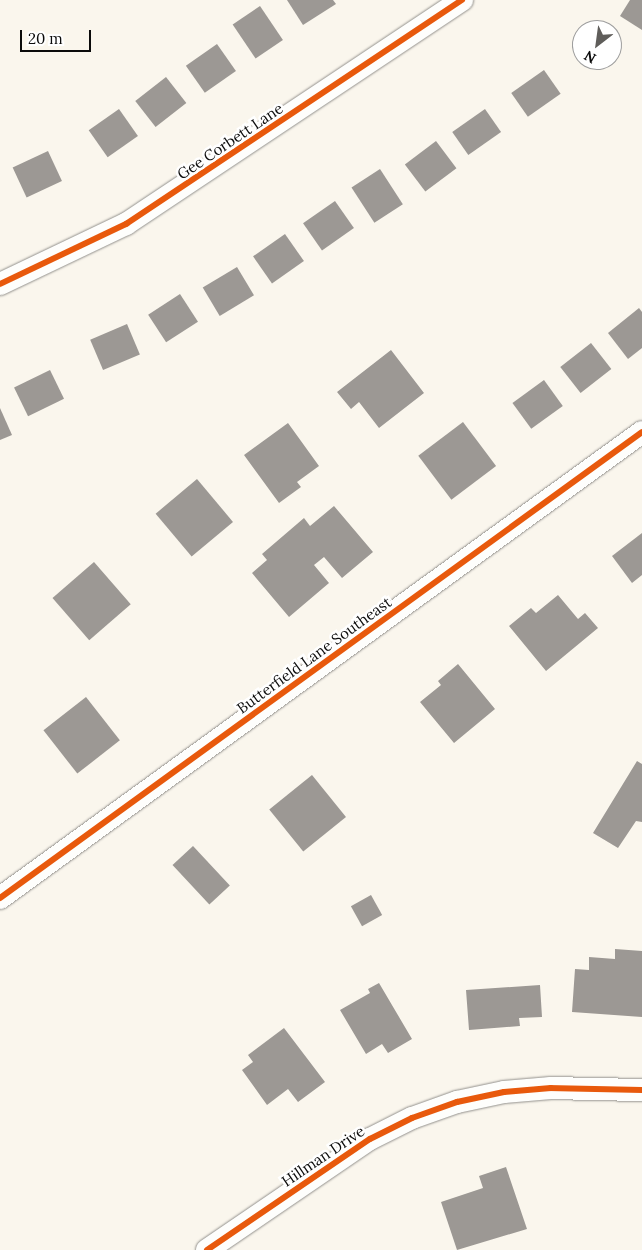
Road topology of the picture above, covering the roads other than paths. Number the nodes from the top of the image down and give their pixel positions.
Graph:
1 (462, 0) edge
2 (0, 284) edge
3 (642, 432) edge
4 (0, 898) edge
5 (642, 1090) edge
6 (206, 1250) edge

1 - 2 street, Gee Corbett Lane
3 - 4 street, Butterfield Lane Southeast
5 - 6 street, Hillman Drive

